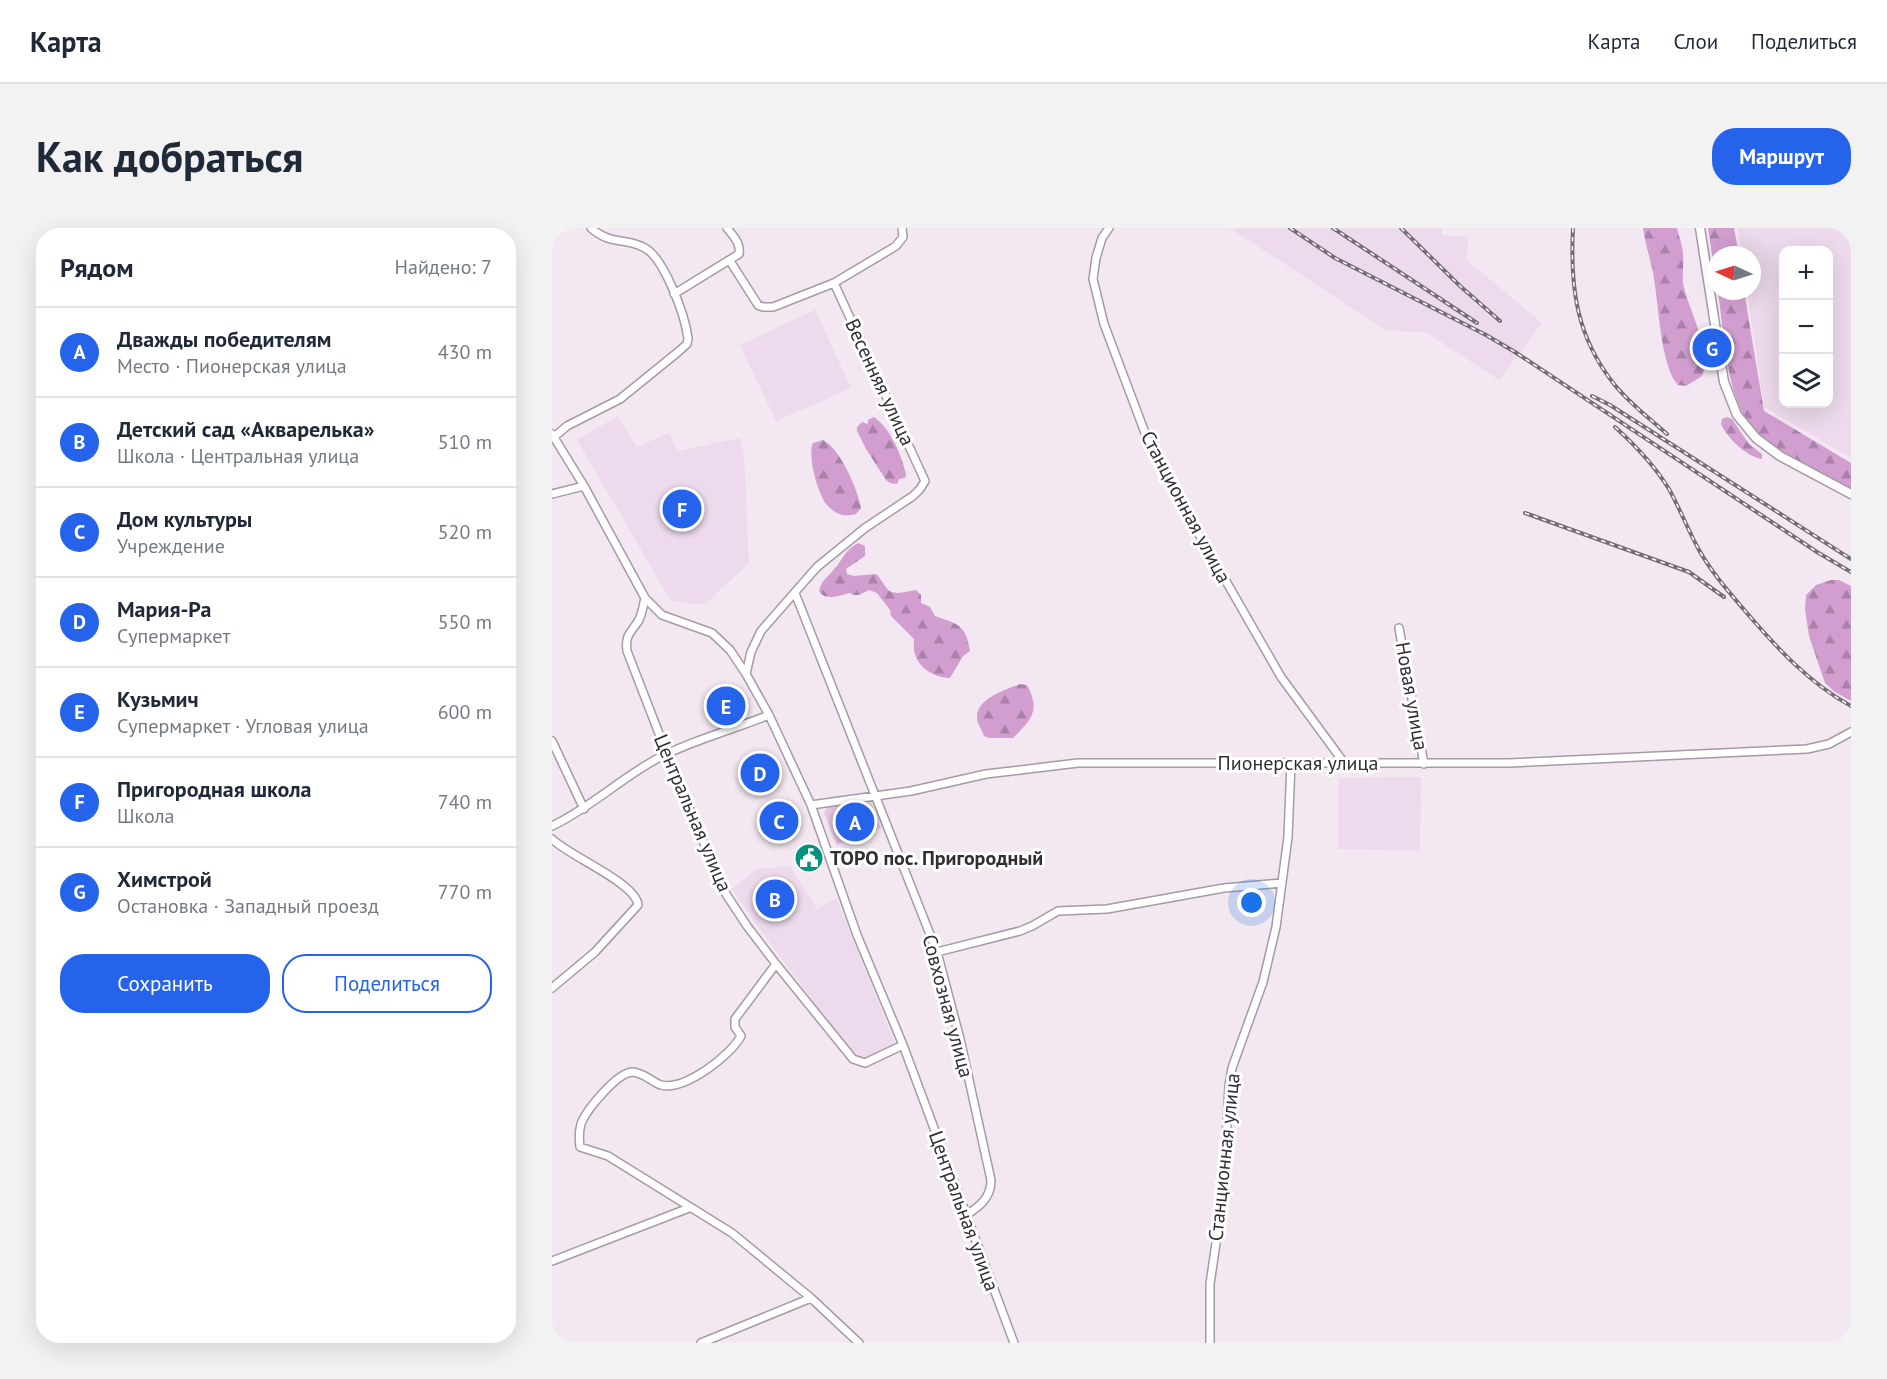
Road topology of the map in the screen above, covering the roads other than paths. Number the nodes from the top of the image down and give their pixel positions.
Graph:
1 (591, 228) edge
2 (727, 228) edge
3 (902, 228) edge
4 (1109, 228) edge
5 (1700, 228) edge
6 (730, 261) junction
7 (834, 283) junction
8 (674, 294) junction
9 (553, 435) edge
10 (584, 486) junction
11 (552, 494) edge
12 (1851, 494) edge
13 (795, 593) junction
14 (645, 598) junction
15 (1399, 628) dead end
16 (746, 674) junction
17 (769, 716) junction
18 (1851, 732) edge
19 (552, 741) edge
20 (668, 753) junction
21 (1291, 763) junction
22 (1345, 764) junction
23 (1424, 764) junction
24 (874, 795) junction
25 (811, 805) junction
26 (584, 809) junction
27 (552, 826) edge
28 (552, 839) edge
29 (1282, 883) junction
30 (937, 952) junction
31 (776, 964) junction
32 (552, 988) edge
33 (903, 1045) junction
34 (689, 1208) junction
35 (965, 1216) junction
36 (552, 1261) edge
37 (811, 1298) junction
38 (701, 1343) edge
39 (859, 1343) edge
40 (1014, 1343) edge
41 (1210, 1343) edge

1 - 8 street
2 - 6 street
3 - 7 street
4 - 22 street, Станционная улица
5 - 12 main road
6 - 7 street
6 - 8 street
7 - 13 street, Весенняя улица
8 - 9 street
9 - 10 street, Центральная улица
10 - 11 street
10 - 14 street, Центральная улица
13 - 16 street
13 - 24 street, Совхозная улица
14 - 16 street, Центральная улица
14 - 20 street, Центральная улица
15 - 23 street, Новая улица
16 - 17 street, Центральная улица
17 - 20 street
17 - 25 street, Центральная улица
18 - 23 street, Пионерская улица
19 - 26 street
20 - 26 street
20 - 31 street, Центральная улица
21 - 22 street, Пионерская улица
21 - 24 street, Пионерская улица
21 - 29 street, Станционная улица
22 - 23 street, Пионерская улица
24 - 25 street, Пионерская улица
24 - 30 street, Совхозная улица
25 - 33 street, Центральная улица
26 - 27 street
28 - 32 street
29 - 30 street
29 - 41 street, Станционная улица
30 - 35 street, Совхозная улица
31 - 33 street, Центральная улица
31 - 34 street
33 - 35 street, Центральная улица
34 - 36 street
34 - 37 street
35 - 40 street, Центральная улица
37 - 38 street
37 - 39 street

